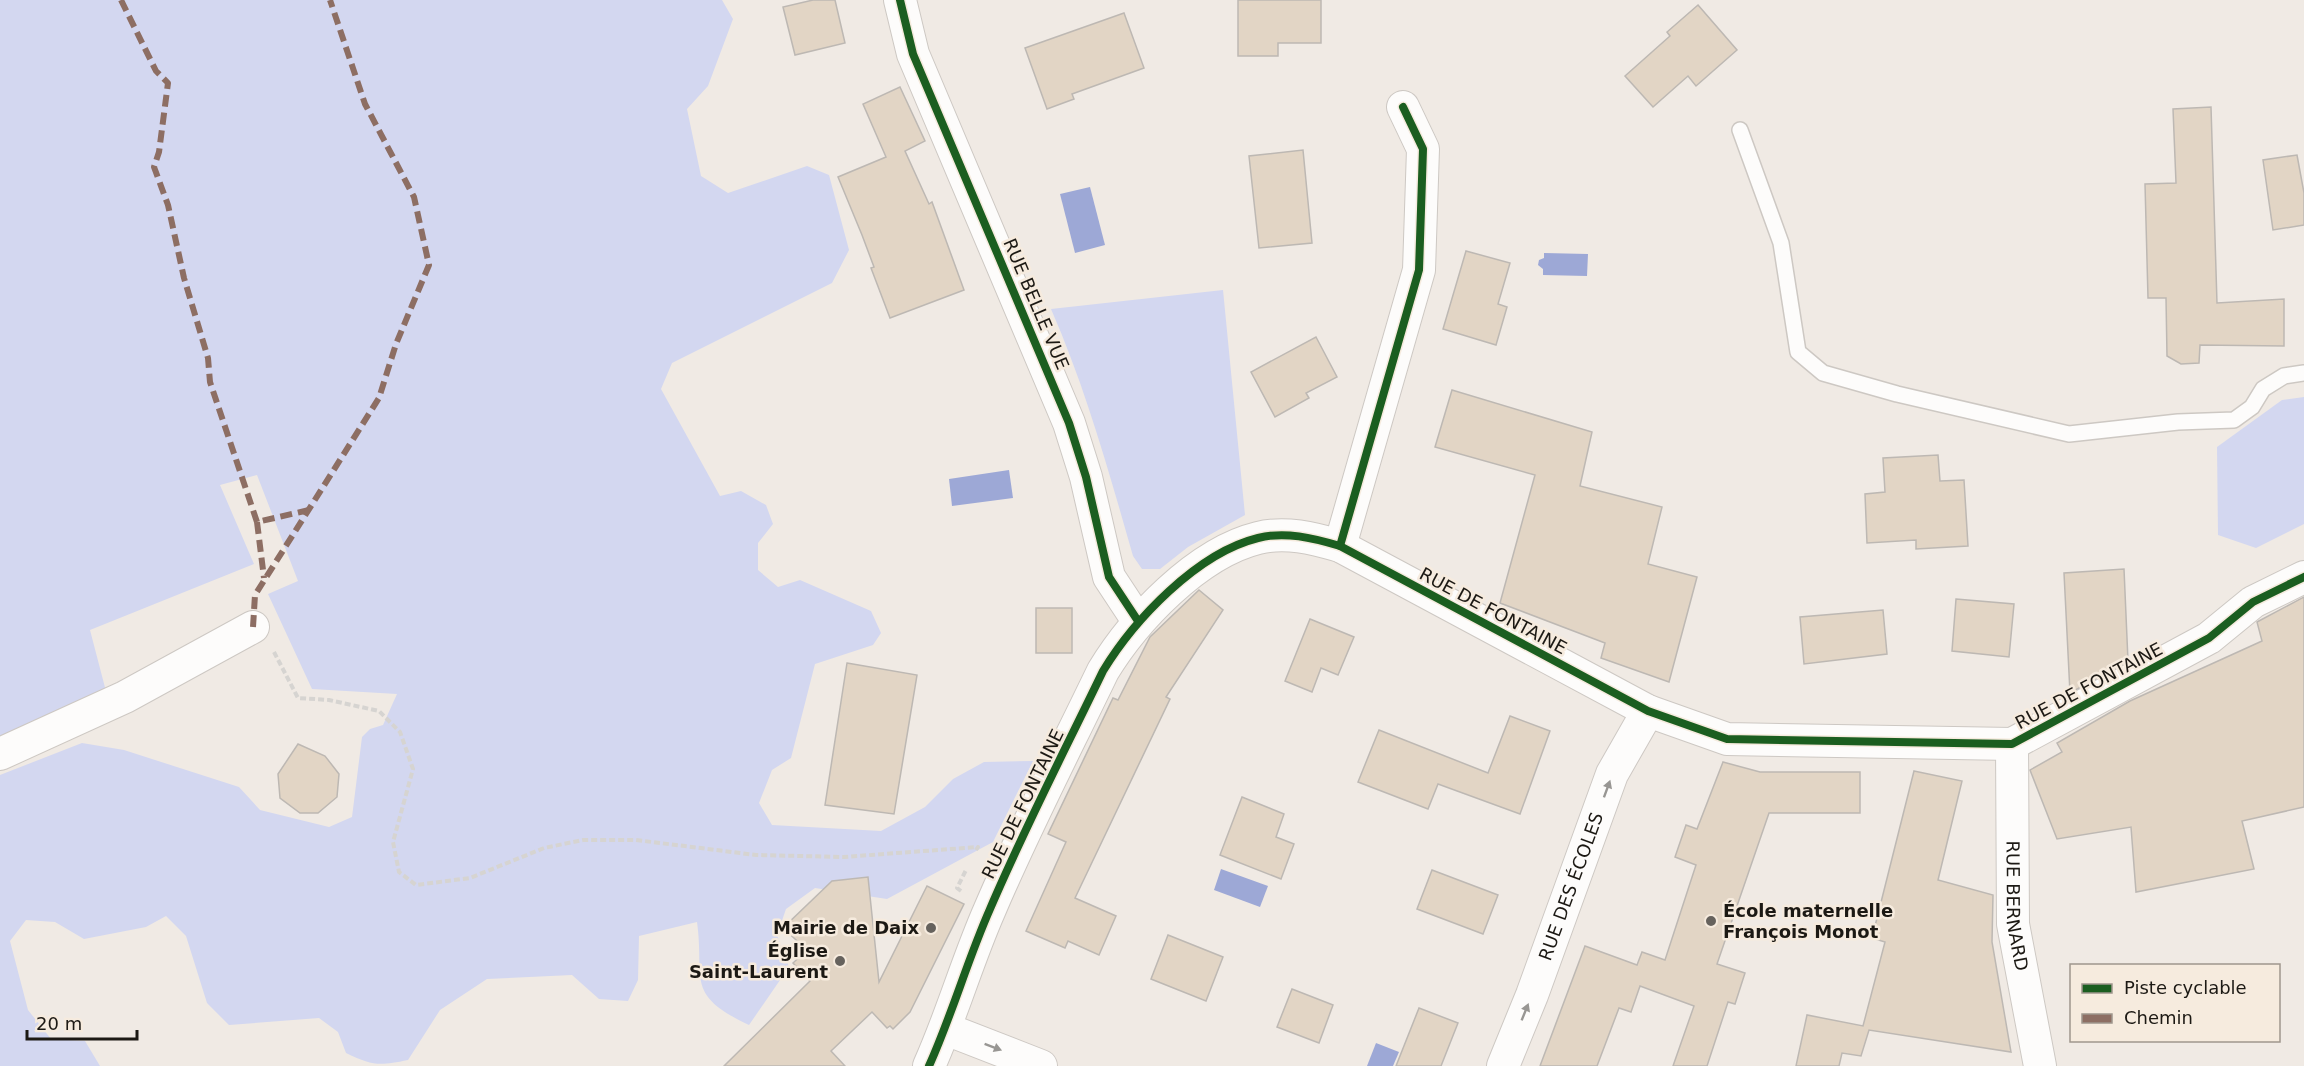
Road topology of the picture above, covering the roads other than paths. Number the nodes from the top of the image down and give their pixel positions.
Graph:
1 (900, 0) edge
2 (1403, 107) dead end
3 (1740, 130) dead end
4 (2304, 373) edge
5 (1340, 546) junction
6 (2304, 577) edge
7 (1138, 621) junction
8 (253, 627) road end
9 (1648, 711) junction
10 (2012, 744) junction
11 (0, 754) edge
12 (946, 1029) junction
13 (929, 1066) edge
14 (1041, 1066) edge
15 (1503, 1066) edge
16 (2040, 1066) edge

1 - 7 street, RUE BELLE VUE
2 - 5 street
3 - 4 lane
5 - 7 street, RUE DE FONTAINE
5 - 9 street, RUE DE FONTAINE
6 - 10 street, RUE DE FONTAINE
7 - 12 street, RUE DE FONTAINE
8 - 11 street
9 - 10 street, RUE DE FONTAINE
15 -> 9 street, RUE DES ÉCOLES
10 - 16 street, RUE BERNARD
12 - 13 street, RUE DE FONTAINE
12 -> 14 street

